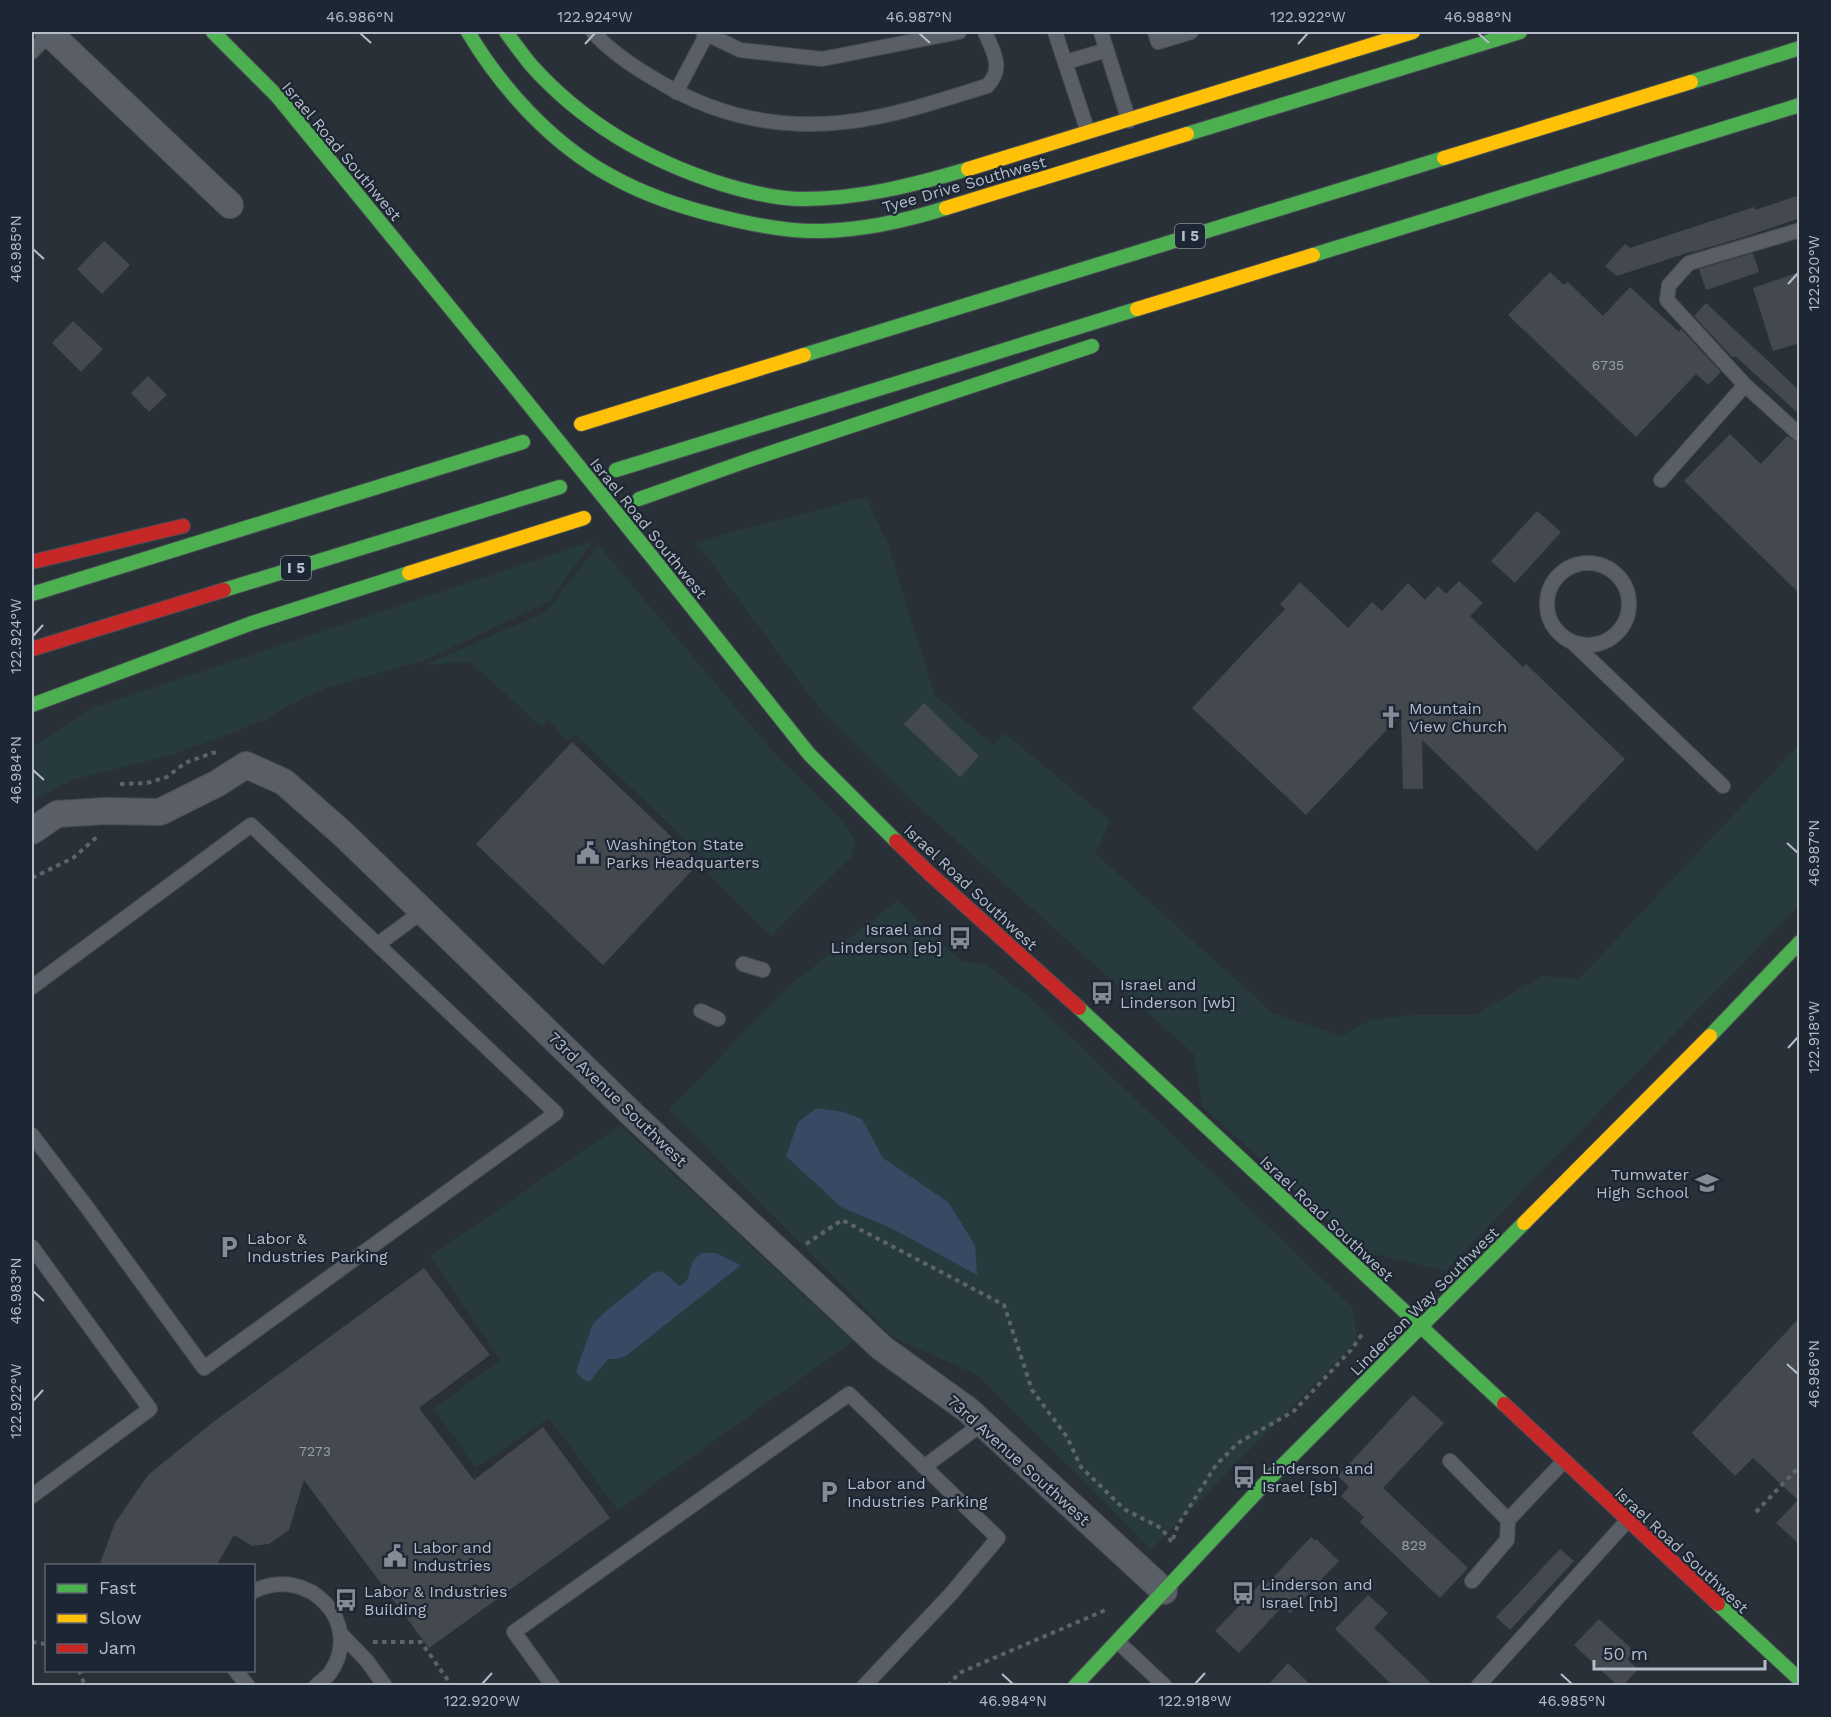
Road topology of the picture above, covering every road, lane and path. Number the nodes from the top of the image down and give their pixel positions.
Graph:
1 (49, 32) edge
2 (213, 32) edge
3 (468, 32) edge
4 (506, 32) edge
5 (593, 32) edge
6 (706, 32) edge
7 (959, 32) edge
8 (986, 32) edge
9 (1055, 32) edge
10 (1101, 32) edge
11 (1155, 32) edge
12 (1191, 32) edge
13 (1413, 32) edge
14 (1520, 32) edge
15 (1800, 48) edge
16 (1107, 50) junction
17 (32, 52) edge
18 (1066, 62) junction
19 (676, 92) junction
20 (1800, 105) edge
21 (1133, 134) junction
22 (1093, 147) junction
23 (230, 205) dead end
24 (1800, 230) edge
25 (1360, 242) junction
26 (1253, 288) dead end
27 (1104, 342) dead end
28 (1745, 385) junction
29 (581, 424) dead end
30 (1800, 435) edge
31 (523, 442) dead end
32 (471, 458) junction
33 (616, 470) dead end
34 (1661, 480) dead end
35 (560, 487) dead end
36 (639, 499) dead end
37 (274, 504) dead end
38 (584, 518) dead end
39 (194, 523) dead end
40 (32, 561) edge
41 (32, 594) edge
42 (1571, 641) junction
43 (32, 649) edge
44 (32, 705) edge
45 (222, 752) dead end
46 (120, 784) dead end
47 (1723, 786) dead end
48 (32, 831) edge
49 (103, 832) dead end
50 (32, 878) edge
51 (423, 911) junction
52 (1800, 942) edge
53 (378, 944) junction
54 (743, 964) dead end
55 (763, 970) dead end
56 (32, 987) edge
57 (701, 1011) dead end
58 (718, 1019) dead end
59 (32, 1135) edge
60 (32, 1247) edge
61 (801, 1247) dead end
62 (1420, 1328) junction
63 (1364, 1333) dead end
64 (983, 1423) junction
65 (1450, 1461) dead end
66 (1563, 1462) junction
67 (1800, 1466) edge
68 (924, 1467) junction
69 (32, 1496) edge
70 (1756, 1512) dead end
71 (1508, 1520) junction
72 (1627, 1521) junction
73 (1472, 1581) dead end
74 (255, 1591) edge
75 (1164, 1591) junction
76 (1115, 1606) dead end
77 (340, 1633) junction
78 (1117, 1641) junction
79 (352, 1646) junction
80 (79, 1672) edge
81 (236, 1672) edge
82 (1800, 1680) edge
83 (85, 1686) edge
84 (248, 1686) edge
85 (316, 1686) edge
86 (385, 1686) edge
87 (452, 1686) edge
88 (553, 1686) edge
89 (864, 1686) edge
90 (948, 1686) edge
91 (1075, 1686) edge
92 (1165, 1686) edge
93 (1478, 1686) edge

1 - 17 lane
1 - 23 street
2 - 62 main road, Israel Road Southwest, bridge
3 - 22 main road, Tyee Drive Southwest
4 - 22 main road, Tyee Drive Southwest
5 - 19 lane
6 - 7 lane
6 - 19 lane
8 - 19 lane
9 - 18 lane
10 - 16 lane
11 - 12 lane
13 - 21 main road, Tyee Drive Southwest
14 - 21 main road, Tyee Drive Southwest
15 - 29 main road, I 5
16 - 18 lane
16 - 21 lane
18 - 22 lane
20 - 25 main road
21 - 22 main road, Tyee Drive Southwest
21 - 22 main road, Tyee Drive Southwest
24 - 28 lane
25 - 26 main road
25 - 33 main road
27 - 36 main road
28 - 30 lane
28 - 34 lane
31 - 32 main road
32 - 37 main road
32 - 41 main road
35 - 43 main road, I 5
38 - 44 main road
39 - 40 main road
42 - 42 lane
42 - 47 lane
45 - 46 path
48 - 51 street, 73rd Avenue Southwest
49 - 50 path
51 - 53 lane
51 - 64 street, 73rd Avenue Southwest
52 - 62 main road, Linderson Way Southwest
53 - 56 lane
53 - 59 lane
54 - 55 lane
57 - 58 lane
60 - 69 lane
61 - 63 path
62 - 66 main road, Israel Road Southwest
62 - 75 main road, Linderson Way Southwest
64 - 68 lane
64 - 75 street, 73rd Avenue Southwest
65 - 71 lane
66 - 71 lane
66 - 72 main road, Israel Road Southwest
67 - 70 path
68 - 88 lane
68 - 89 lane
71 - 73 lane
72 - 82 main road, Israel Road Southwest
72 - 93 lane
74 - 77 lane
75 - 78 main road, Linderson Way Southwest
76 - 90 path
77 - 79 lane
77 - 85 lane
78 - 91 main road, Linderson Way Southwest
78 - 92 lane
79 - 86 lane
79 - 87 path
80 - 83 path
81 - 84 lane

